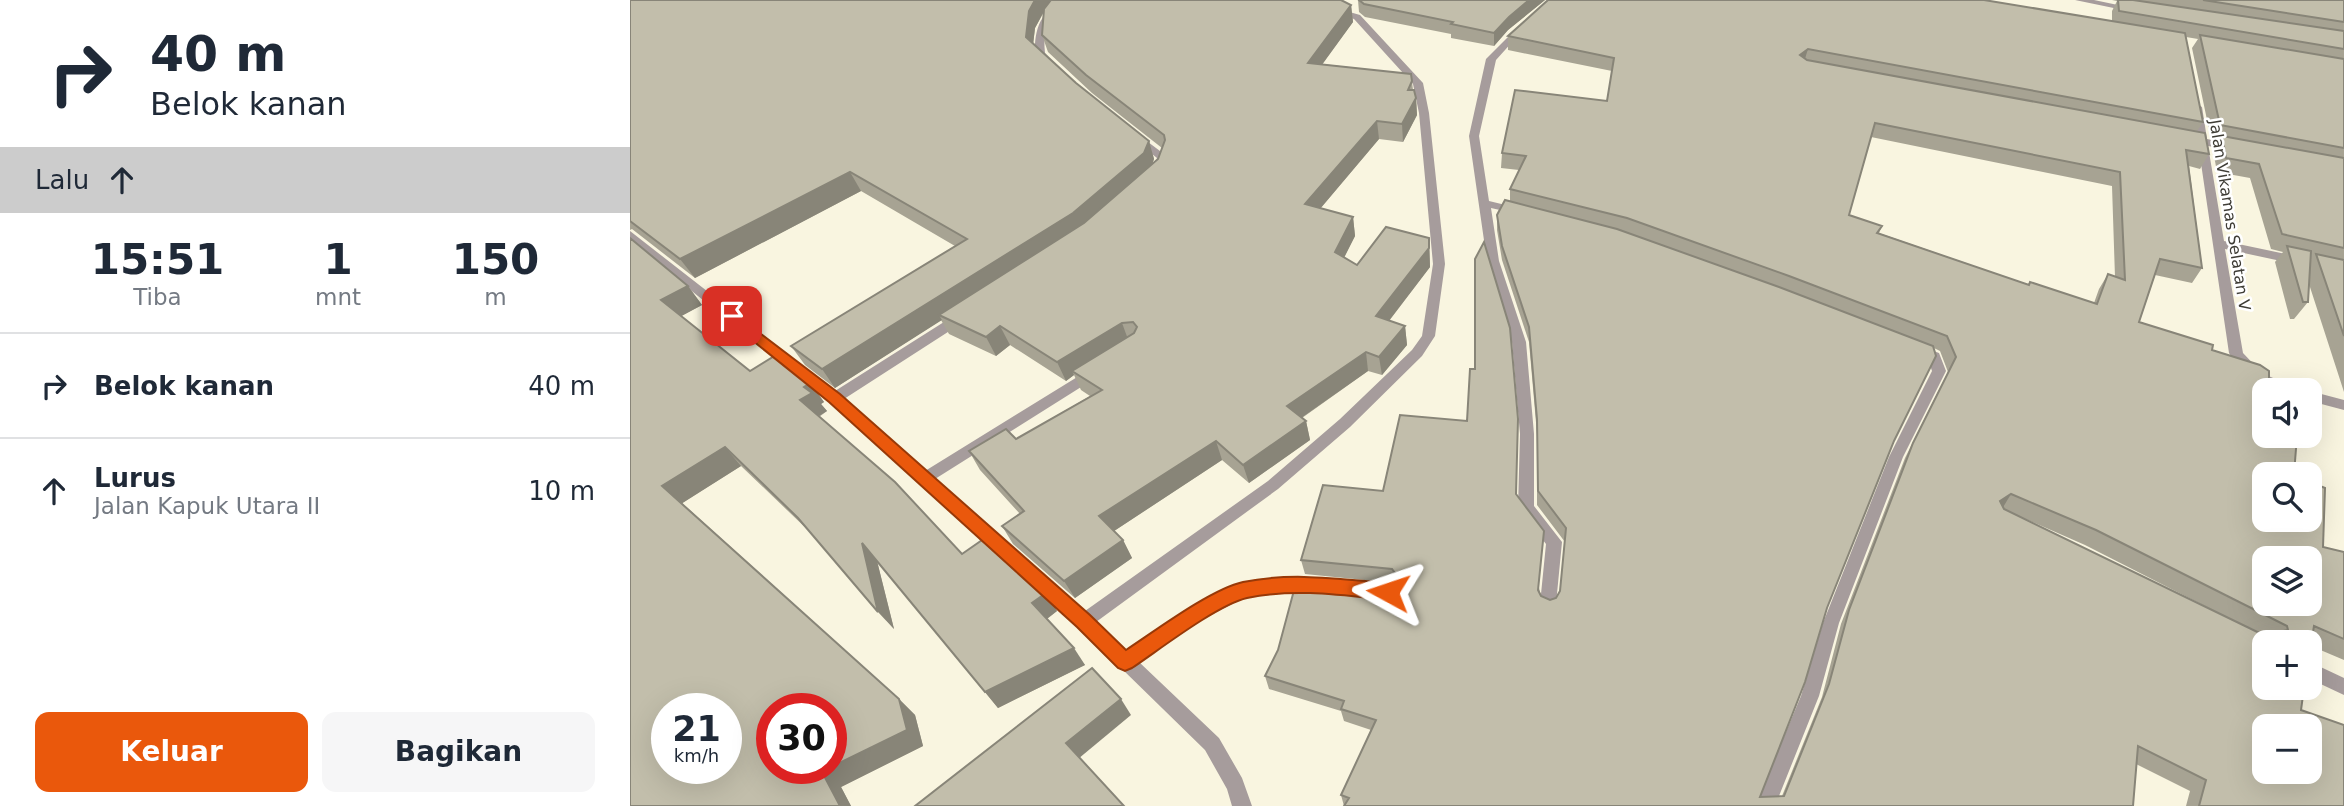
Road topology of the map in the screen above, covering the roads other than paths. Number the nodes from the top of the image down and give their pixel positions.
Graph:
1 (1074, 0) edge
2 (2079, 0) edge
3 (1319, 6) edge
4 (2145, 11) edge
5 (1534, 17) edge
6 (1058, 71) edge
7 (2193, 88) edge
8 (1130, 131) edge
9 (2177, 136) edge
10 (2204, 141) junction
11 (2255, 151) edge
12 (1147, 183) edge
13 (1485, 203) junction
14 (1532, 214) edge
15 (630, 235) edge
16 (2219, 244) junction
17 (2306, 263) edge
18 (972, 310) edge
19 (1909, 346) edge
20 (1100, 369) edge
21 (2258, 378) edge
22 (834, 398) junction
23 (2322, 399) edge
24 (2344, 405) edge
25 (924, 479) junction
26 (1325, 585) edge
27 (1548, 604) edge
28 (1084, 621) junction
29 (1125, 662) junction
30 (2322, 676) edge
31 (2344, 687) edge
32 (1242, 806) edge
33 (1765, 806) edge

1 - 6 street
2 - 4 street
3 - 28 street
5 - 13 street
7 - 10 street, Jalan Vikamas Selatan V
8 - 12 street
9 - 10 street
10 - 11 street
10 - 16 street, Jalan Vikamas Selatan V
13 - 14 street
13 - 27 street
15 - 22 street
16 - 17 street
16 - 21 street, Jalan Vikamas Selatan V
18 - 22 street
19 - 33 street
20 - 25 street
22 - 25 street
23 - 24 street
25 - 28 street
26 - 29 street
28 - 29 street
29 - 32 street
30 - 31 street

